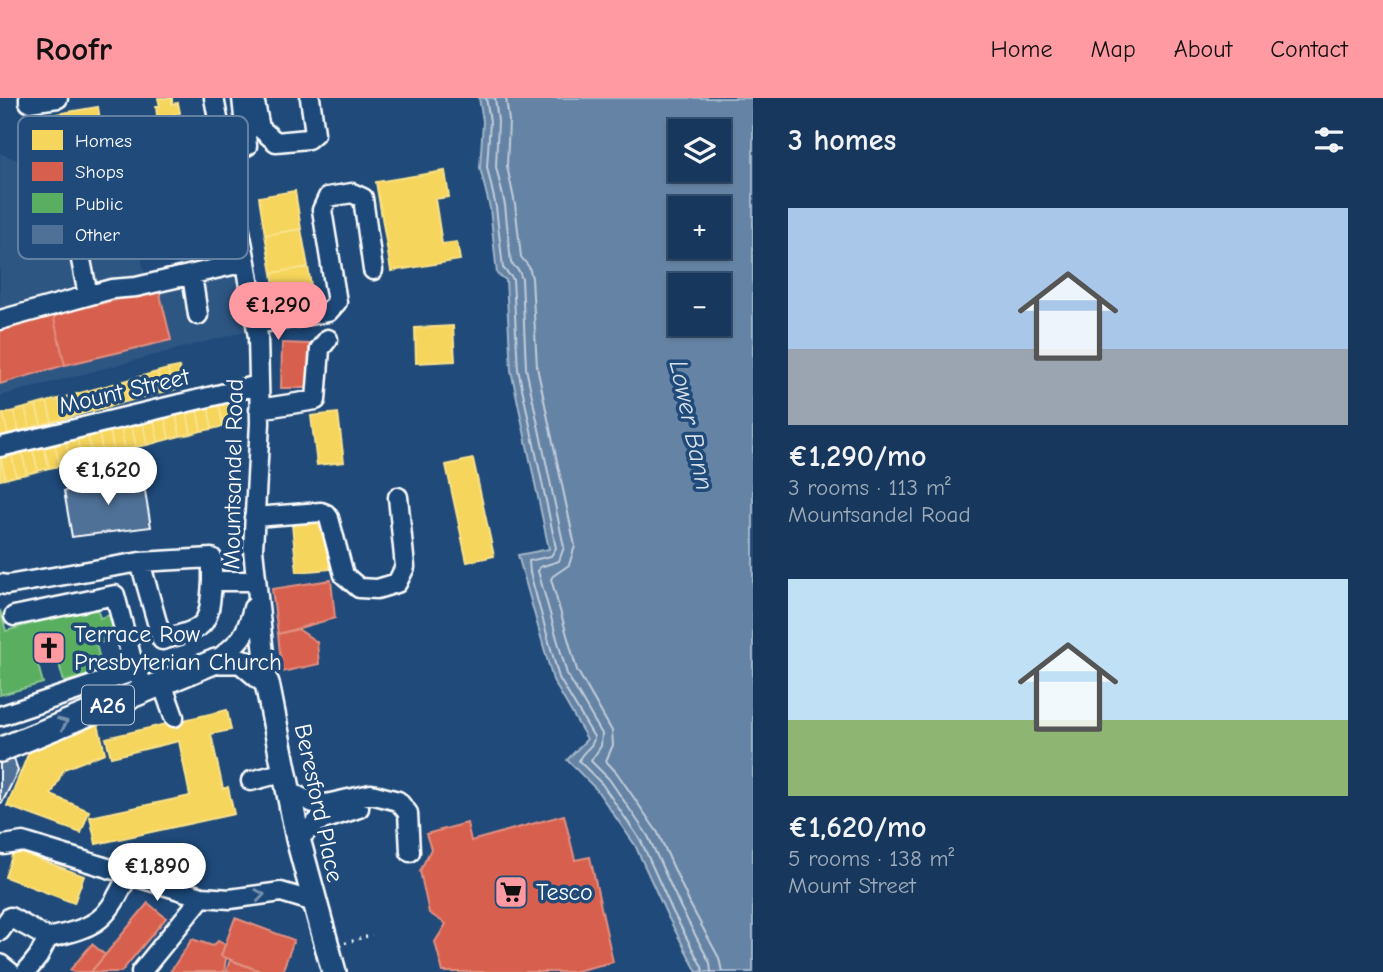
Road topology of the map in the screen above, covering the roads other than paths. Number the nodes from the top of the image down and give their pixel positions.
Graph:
1 (29, 98) edge
2 (58, 98) edge
3 (214, 98) edge
4 (242, 98) edge
5 (254, 98) edge
6 (310, 98) edge
7 (218, 116) edge
8 (244, 116) edge
9 (81, 259) edge
10 (245, 259) edge
11 (246, 262) junction
12 (373, 270) dead end
13 (192, 275) junction
14 (88, 295) junction
15 (198, 315) dead end
16 (0, 320) edge
17 (257, 324) junction
18 (328, 339) dead end
19 (259, 385) junction
20 (259, 409) junction
21 (0, 447) edge
22 (398, 497) dead end
23 (254, 517) junction
24 (140, 562) junction
25 (212, 581) junction
26 (0, 584) edge
27 (256, 588) junction
28 (14, 616) dead end
29 (262, 644) joint
30 (216, 661) junction
31 (148, 681) junction
32 (267, 683) junction
33 (0, 716) edge
34 (174, 717) dead end
35 (0, 750) edge
36 (251, 781) dead end
37 (287, 782) junction
38 (386, 798) junction
39 (298, 839) junction
40 (1, 845) edge
41 (410, 852) dead end
42 (130, 873) junction
43 (202, 897) junction
44 (314, 902) junction
45 (0, 931) edge
46 (48, 938) junction
47 (0, 964) edge
48 (10, 972) edge
49 (26, 972) edge
50 (141, 972) edge
51 (334, 972) edge

1 - 2 street
3 - 7 street, Mountsandel Road
4 - 8 street
5 - 6 street
9 - 14 street
10 - 11 street, Mountsandel Road
11 - 13 street
11 - 17 street, Mountsandel Road
12 - 17 street
13 - 14 street
13 - 15 street
14 - 16 street
17 - 19 street, Mountsandel Road
18 - 20 street
19 - 20 street, Mountsandel Road
19 - 21 street, Mount Street
20 - 23 street, Mountsandel Road
22 - 23 street
23 - 27 street, Mountsandel Road
24 - 25 street
24 - 25 street
24 - 26 street
25 - 27 street
27 - 29 street, Mountsandel Road
27 - 30 street
28 - 31 street
29 - 32 street, Beresford Place
30 - 31 main road, A26
30 - 32 main road
31 - 33 street
31 - 34 street
35 -> 31 main road, A26
32 - 37 main road, Beresford Place
36 - 37 street
37 - 38 street
37 - 39 main road, Beresford Place
38 - 39 street
38 - 41 street
39 - 44 main road, Beresford Place
40 - 42 street
42 - 43 street
42 - 46 street
43 -> 44 street
43 - 50 street
44 - 51 main road, Beresford Place
45 - 46 street
46 - 49 street
47 - 48 street

